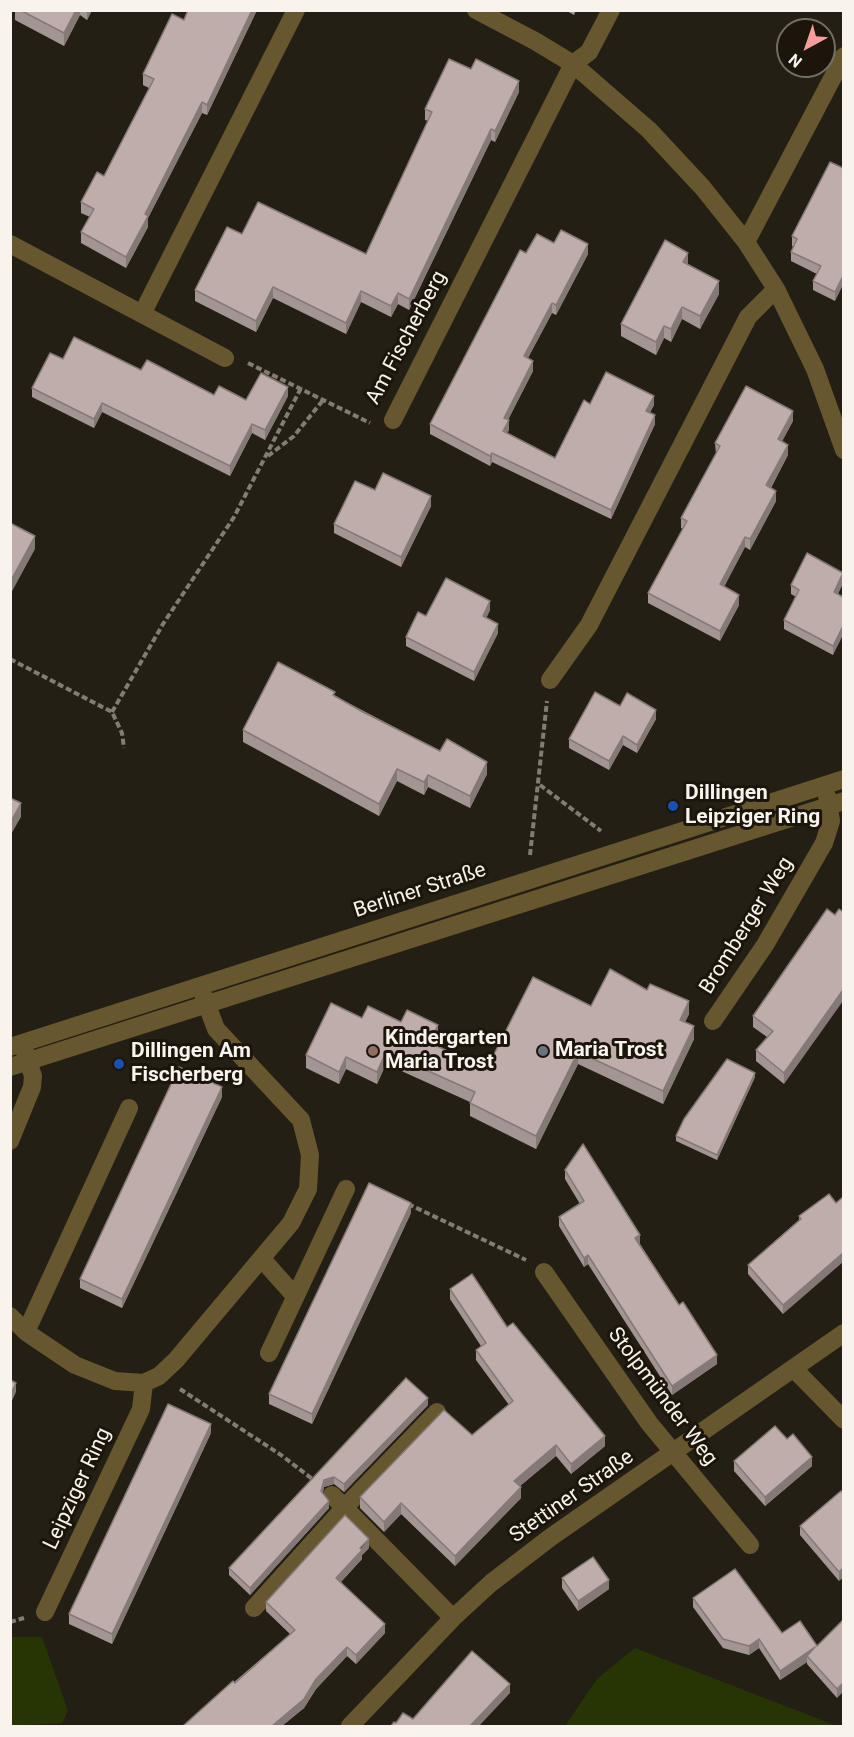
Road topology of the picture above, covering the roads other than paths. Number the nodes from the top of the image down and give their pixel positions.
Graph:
1 (296, 10) edge
2 (476, 10) edge
3 (611, 10) edge
4 (843, 56) edge
5 (573, 64) junction
6 (746, 242) junction
7 (10, 244) edge
8 (776, 289) junction
9 (142, 314) junction
10 (225, 358) road end
11 (393, 420) road end
12 (843, 450) edge
13 (550, 680) road end
14 (843, 779) edge
15 (823, 786) junction
16 (837, 803) edge
17 (200, 986) junction
18 (206, 1006) junction
19 (713, 1021) dead end
20 (16, 1045) edge
21 (29, 1062) junction
22 (10, 1067) edge
23 (129, 1108) dead end
24 (15, 1121) edge
25 (10, 1141) edge
26 (346, 1189) dead end
27 (262, 1259) junction
28 (544, 1272) road end
29 (294, 1295) junction
30 (10, 1316) edge
31 (26, 1332) junction
32 (843, 1333) edge
33 (269, 1353) dead end
34 (794, 1369) junction
35 (151, 1379) junction
36 (438, 1412) edge
37 (843, 1420) edge
38 (673, 1453) junction
39 (339, 1501) junction
40 (750, 1545) dead end
41 (254, 1608) dead end
42 (45, 1612) dead end
43 (453, 1618) junction
44 (350, 1726) edge

1 - 9 street
2 - 5 street
3 - 5 street, Am Fischerberg
4 - 6 street
5 - 6 street
5 - 11 street, Am Fischerberg
6 - 8 street
7 - 9 street
8 - 12 street
8 - 13 street
9 - 10 street
14 - 15 street, Berliner Straße
15 - 16 street, Bromberger Weg
15 - 17 street, Berliner Straße
16 - 18 street, Berliner Straße
16 - 19 street, Bromberger Weg
17 - 18 street
17 - 20 street, Berliner Straße
18 - 21 street, Berliner Straße
18 - 27 street
20 - 21 street
21 - 22 street, Berliner Straße
21 - 24 street
23 - 31 street
24 - 25 street
26 - 29 street
27 - 29 street
27 - 35 street
28 - 38 street, Stolpmünder Weg
29 - 33 street
30 - 31 street
31 - 35 street
32 - 34 street, Stettiner Straße
34 - 37 street
34 - 38 street, Stettiner Straße
35 - 42 street, Leipziger Ring
36 - 39 street
38 - 40 street, Stolpmünder Weg
38 - 43 street, Stettiner Straße
39 - 41 street
39 - 43 street
43 - 44 street, Stettiner Straße

